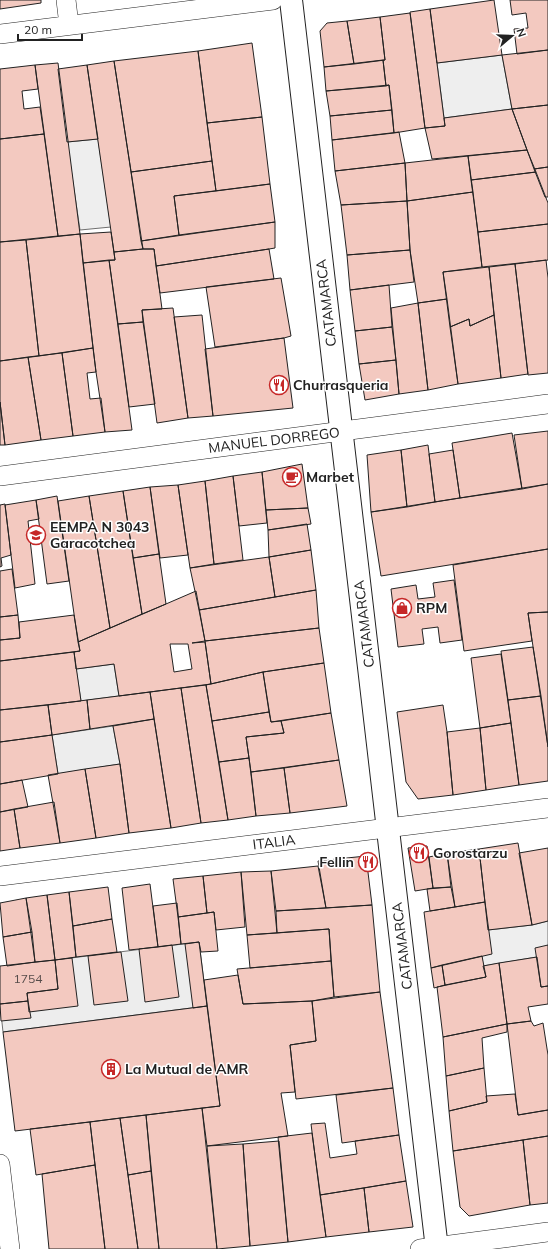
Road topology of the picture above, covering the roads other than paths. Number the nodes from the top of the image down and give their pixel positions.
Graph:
1 (66, 0) edge
2 (273, 0) edge
3 (291, 0) edge
4 (70, 25) junction
5 (0, 34) edge
6 (548, 404) edge
7 (342, 431) junction
8 (0, 476) edge
9 (548, 808) edge
10 (388, 828) junction
11 (0, 876) edge
12 (0, 1164) edge
13 (548, 1232) edge
14 (431, 1248) edge
15 (10, 1249) edge

1 - 4 street
2 - 4 street
3 - 7 main road, CATAMARCA
4 - 5 street
6 - 7 street, MANUEL DORREGO
7 - 8 street, MANUEL DORREGO
7 - 10 main road, CATAMARCA
9 - 10 street, ITALIA
10 - 11 street, ITALIA
10 - 14 main road, CATAMARCA
12 - 15 street
13 - 14 street

